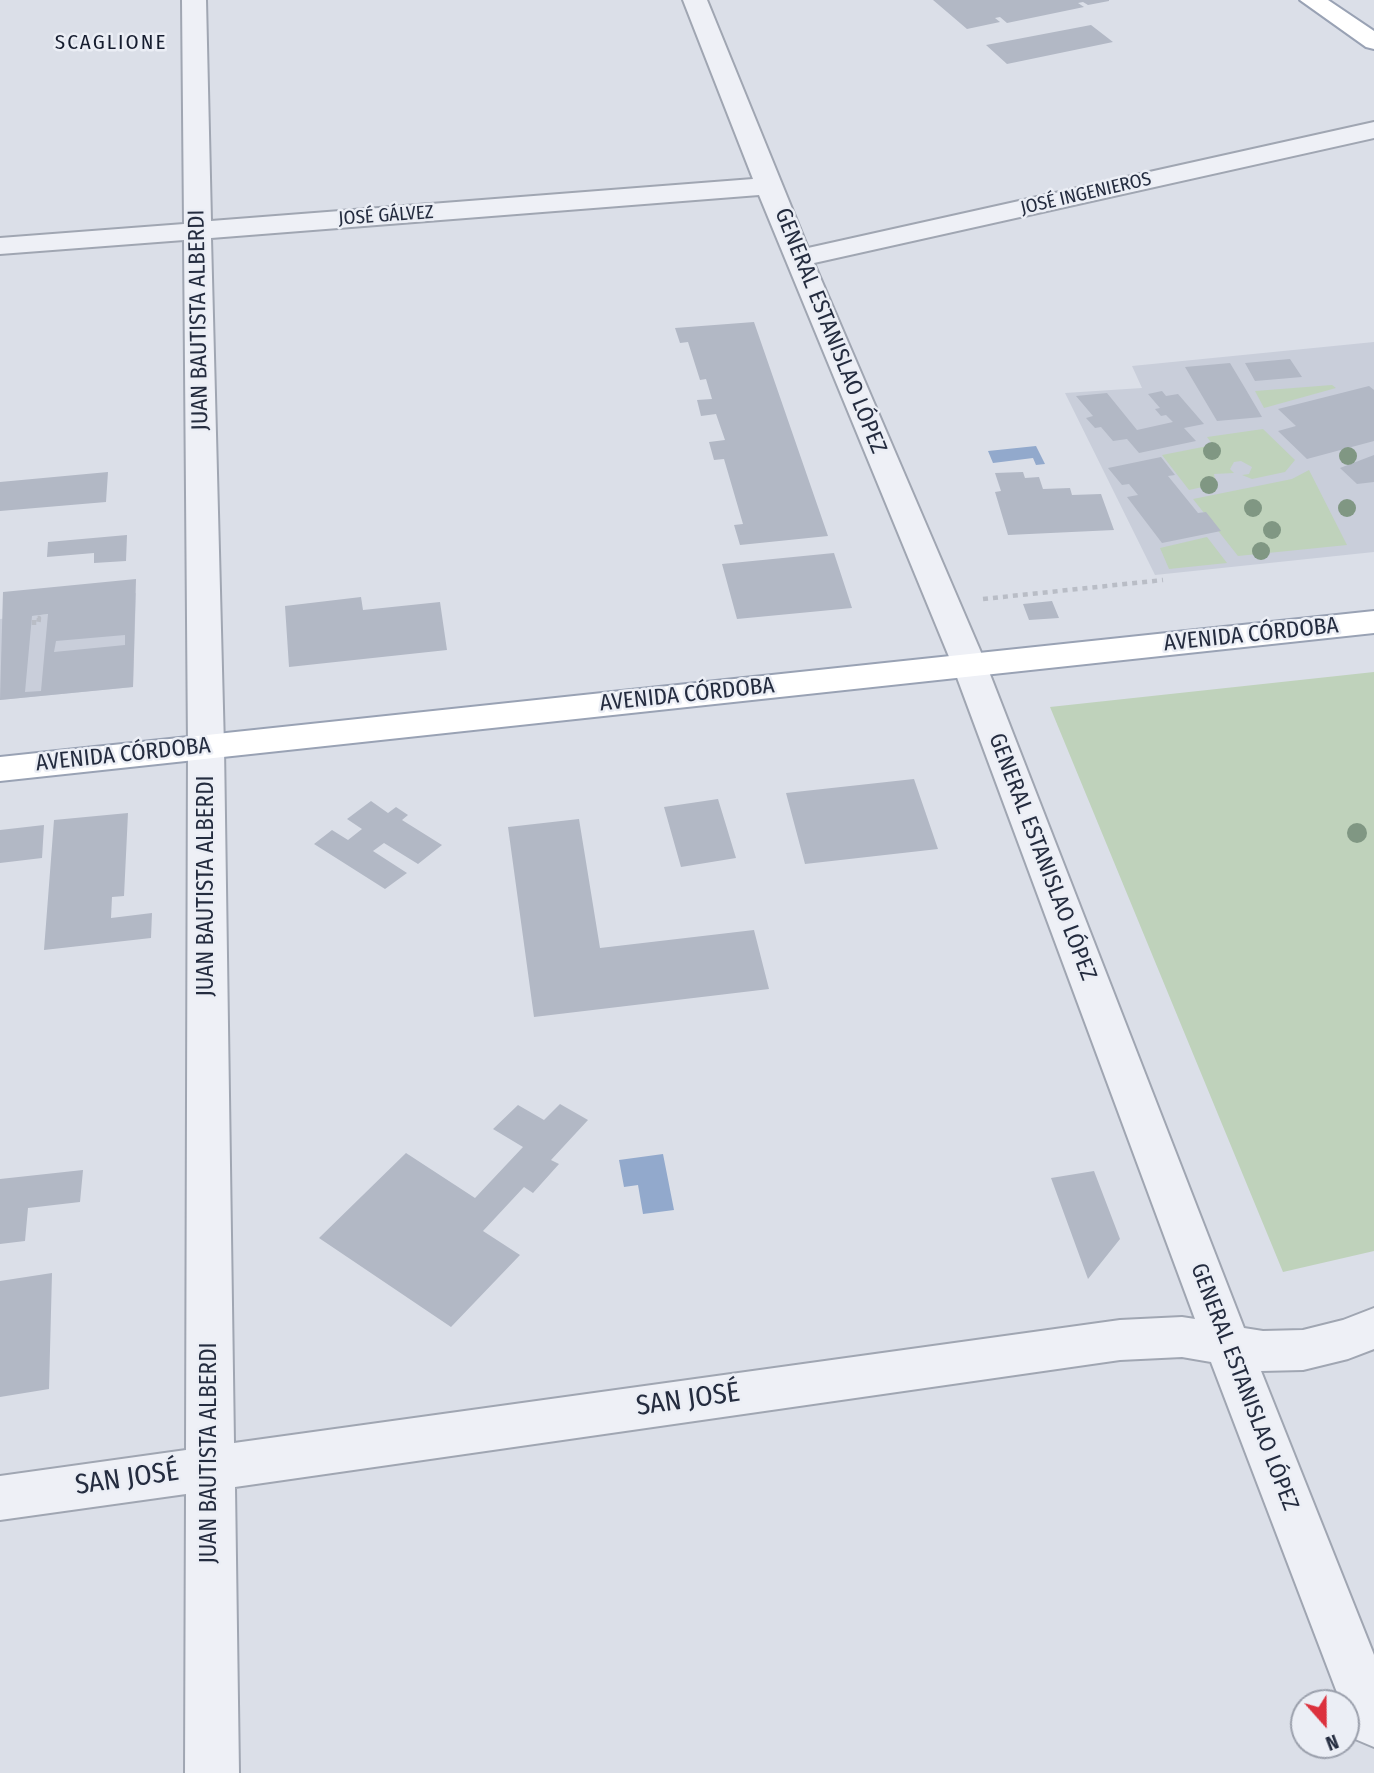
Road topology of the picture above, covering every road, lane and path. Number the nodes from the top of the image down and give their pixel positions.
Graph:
1 (194, 0) edge
2 (695, 0) edge
3 (1312, 0) edge
4 (1374, 42) edge
5 (1374, 130) edge
6 (771, 186) junction
7 (198, 231) junction
8 (0, 246) edge
9 (798, 258) junction
10 (1163, 580) dead end
11 (943, 603) junction
12 (1374, 622) edge
13 (969, 664) junction
14 (206, 747) junction
15 (0, 768) edge
16 (1374, 1328) edge
17 (1227, 1344) junction
18 (210, 1468) junction
19 (0, 1498) edge
20 (1374, 1721) edge
21 (212, 1773) edge

1 - 7 street, JUAN BAUTISTA ALBERDI
2 - 6 street, GENERAL ESTANISLAO LÓPEZ
3 - 4 main road
5 - 9 street, JOSÉ INGENIEROS
6 - 7 street, JOSÉ GÁLVEZ
6 - 9 street, GENERAL ESTANISLAO LÓPEZ
7 - 8 street, JOSÉ GÁLVEZ
7 - 14 street, JUAN BAUTISTA ALBERDI
9 - 11 street, GENERAL ESTANISLAO LÓPEZ
10 - 11 path
11 - 13 street, GENERAL ESTANISLAO LÓPEZ
12 - 13 main road, AVENIDA CÓRDOBA
13 - 14 main road, AVENIDA CÓRDOBA
13 - 17 street, GENERAL ESTANISLAO LÓPEZ
14 - 15 main road, AVENIDA CÓRDOBA
14 - 18 street, JUAN BAUTISTA ALBERDI
16 - 17 street, SAN JOSÉ
17 - 18 street, SAN JOSÉ
17 - 20 street, GENERAL ESTANISLAO LÓPEZ
18 - 19 street, SAN JOSÉ
18 - 21 street, JUAN BAUTISTA ALBERDI

